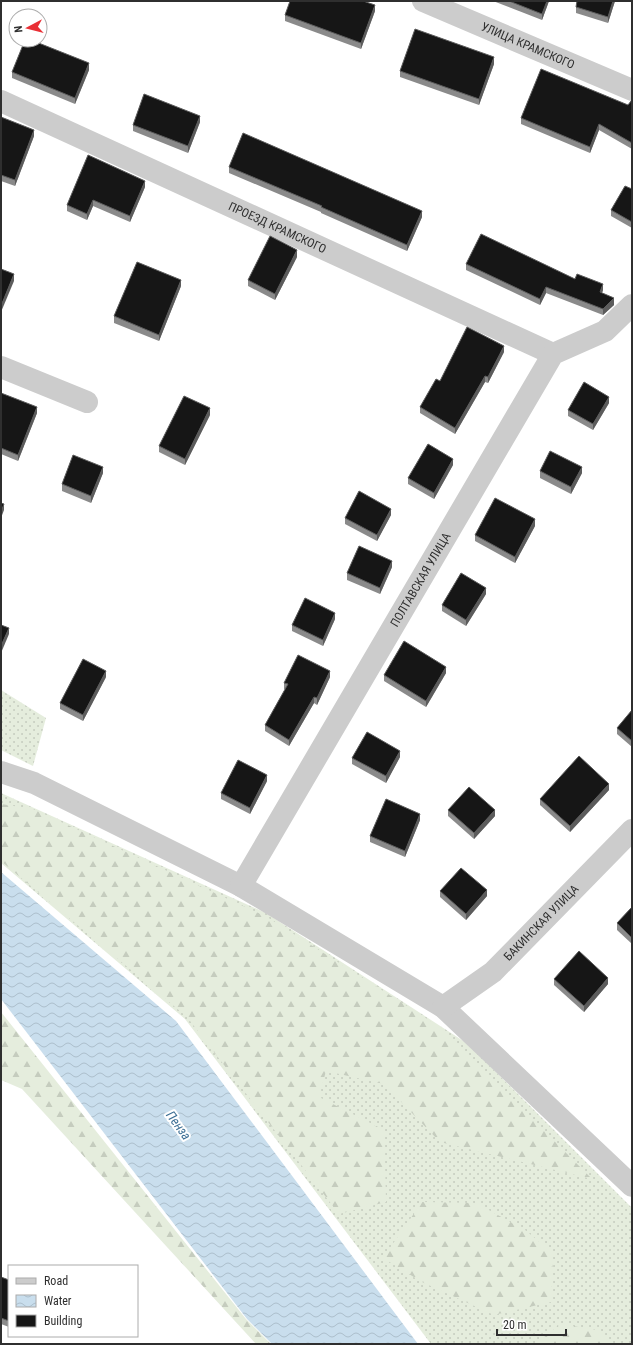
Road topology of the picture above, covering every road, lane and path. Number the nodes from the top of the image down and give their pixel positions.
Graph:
1 (423, 1) edge
2 (632, 90) edge
3 (1, 101) edge
4 (632, 305) edge
5 (553, 354) junction
6 (1, 367) edge
7 (87, 402) dead end
8 (1, 772) edge
9 (632, 830) edge
10 (241, 886) junction
11 (443, 1007) junction
12 (632, 1186) edge

1 - 2 street, УЛИЦА КРАМСКОГО
3 - 5 street, ПРОЕЗД КРАМСКОГО
4 - 5 street
5 - 10 street, ПОЛТАВСКАЯ УЛИЦА
6 - 7 street
8 - 10 street
9 - 11 street, БАКИНСКАЯ УЛИЦА
10 - 11 street
11 - 12 street

